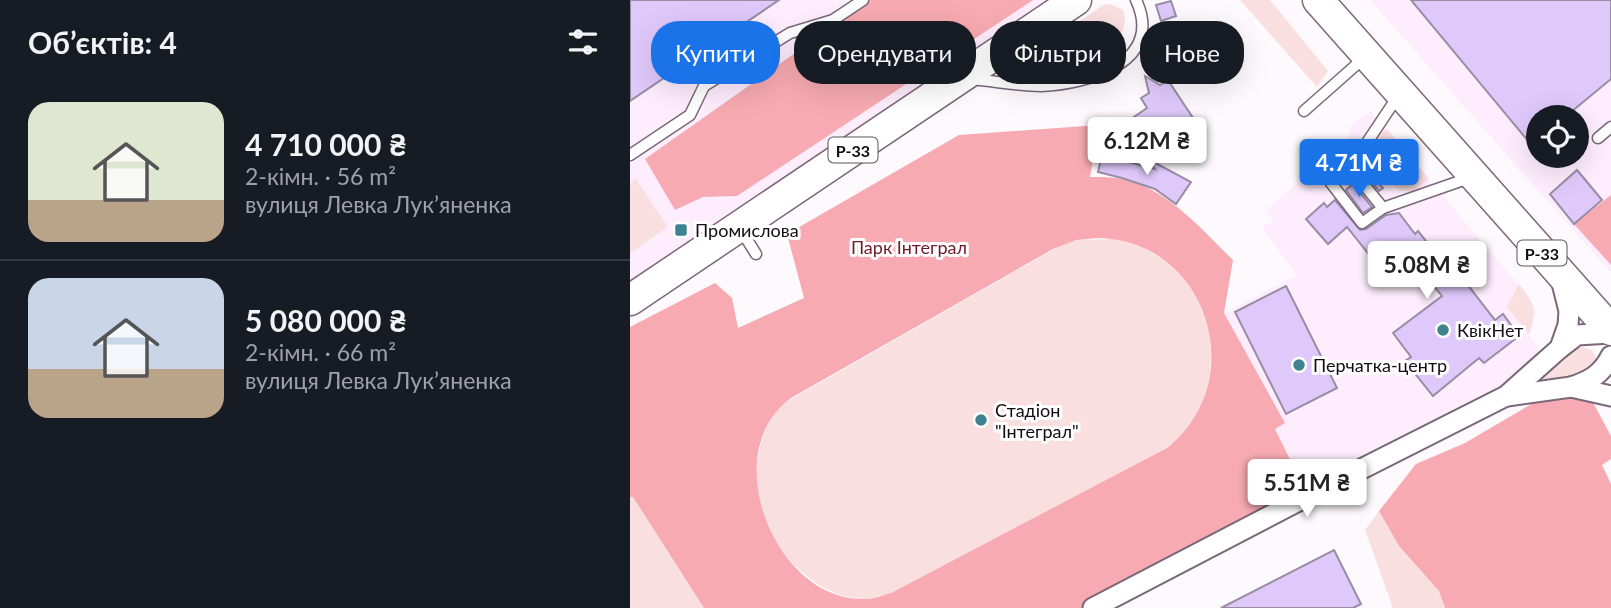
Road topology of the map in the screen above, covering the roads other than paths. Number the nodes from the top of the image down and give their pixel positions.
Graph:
1 (863, 0) edge
2 (1076, 0) edge
3 (1136, 0) edge
4 (1318, 0) edge
5 (1367, 55) junction
6 (976, 68) edge
7 (976, 80) edge
8 (952, 84) edge
9 (1400, 92) junction
10 (1304, 111) dead end
11 (1611, 127) edge
12 (1598, 138) dead end
13 (630, 155) edge
14 (1350, 168) junction
15 (1474, 176) junction
16 (1383, 208) junction
17 (738, 227) junction
18 (756, 254) dead end
19 (1558, 270) junction
20 (630, 300) edge
21 (1611, 332) edge
22 (1560, 348) junction
23 (1611, 355) edge
24 (1571, 387) junction
25 (1506, 396) junction
26 (1611, 396) edge
27 (1093, 608) edge

1 - 13 lane
2 - 6 main road, Р-33
3 - 7 lane
4 - 5 main road, Р-33
5 - 9 main road, Р-33
5 - 10 lane
8 - 17 main road, Р-33
9 - 14 lane
9 - 15 main road, Р-33
11 - 12 lane
14 - 16 lane
14 - 16 lane
15 - 16 lane
15 - 19 main road, Р-33
17 - 18 lane
17 - 20 main road, Р-33
19 - 21 main road, Р-33
19 - 22 street
21 - 22 street
22 - 25 street
23 - 24 street
24 - 25 street
24 - 26 street
25 - 27 street

